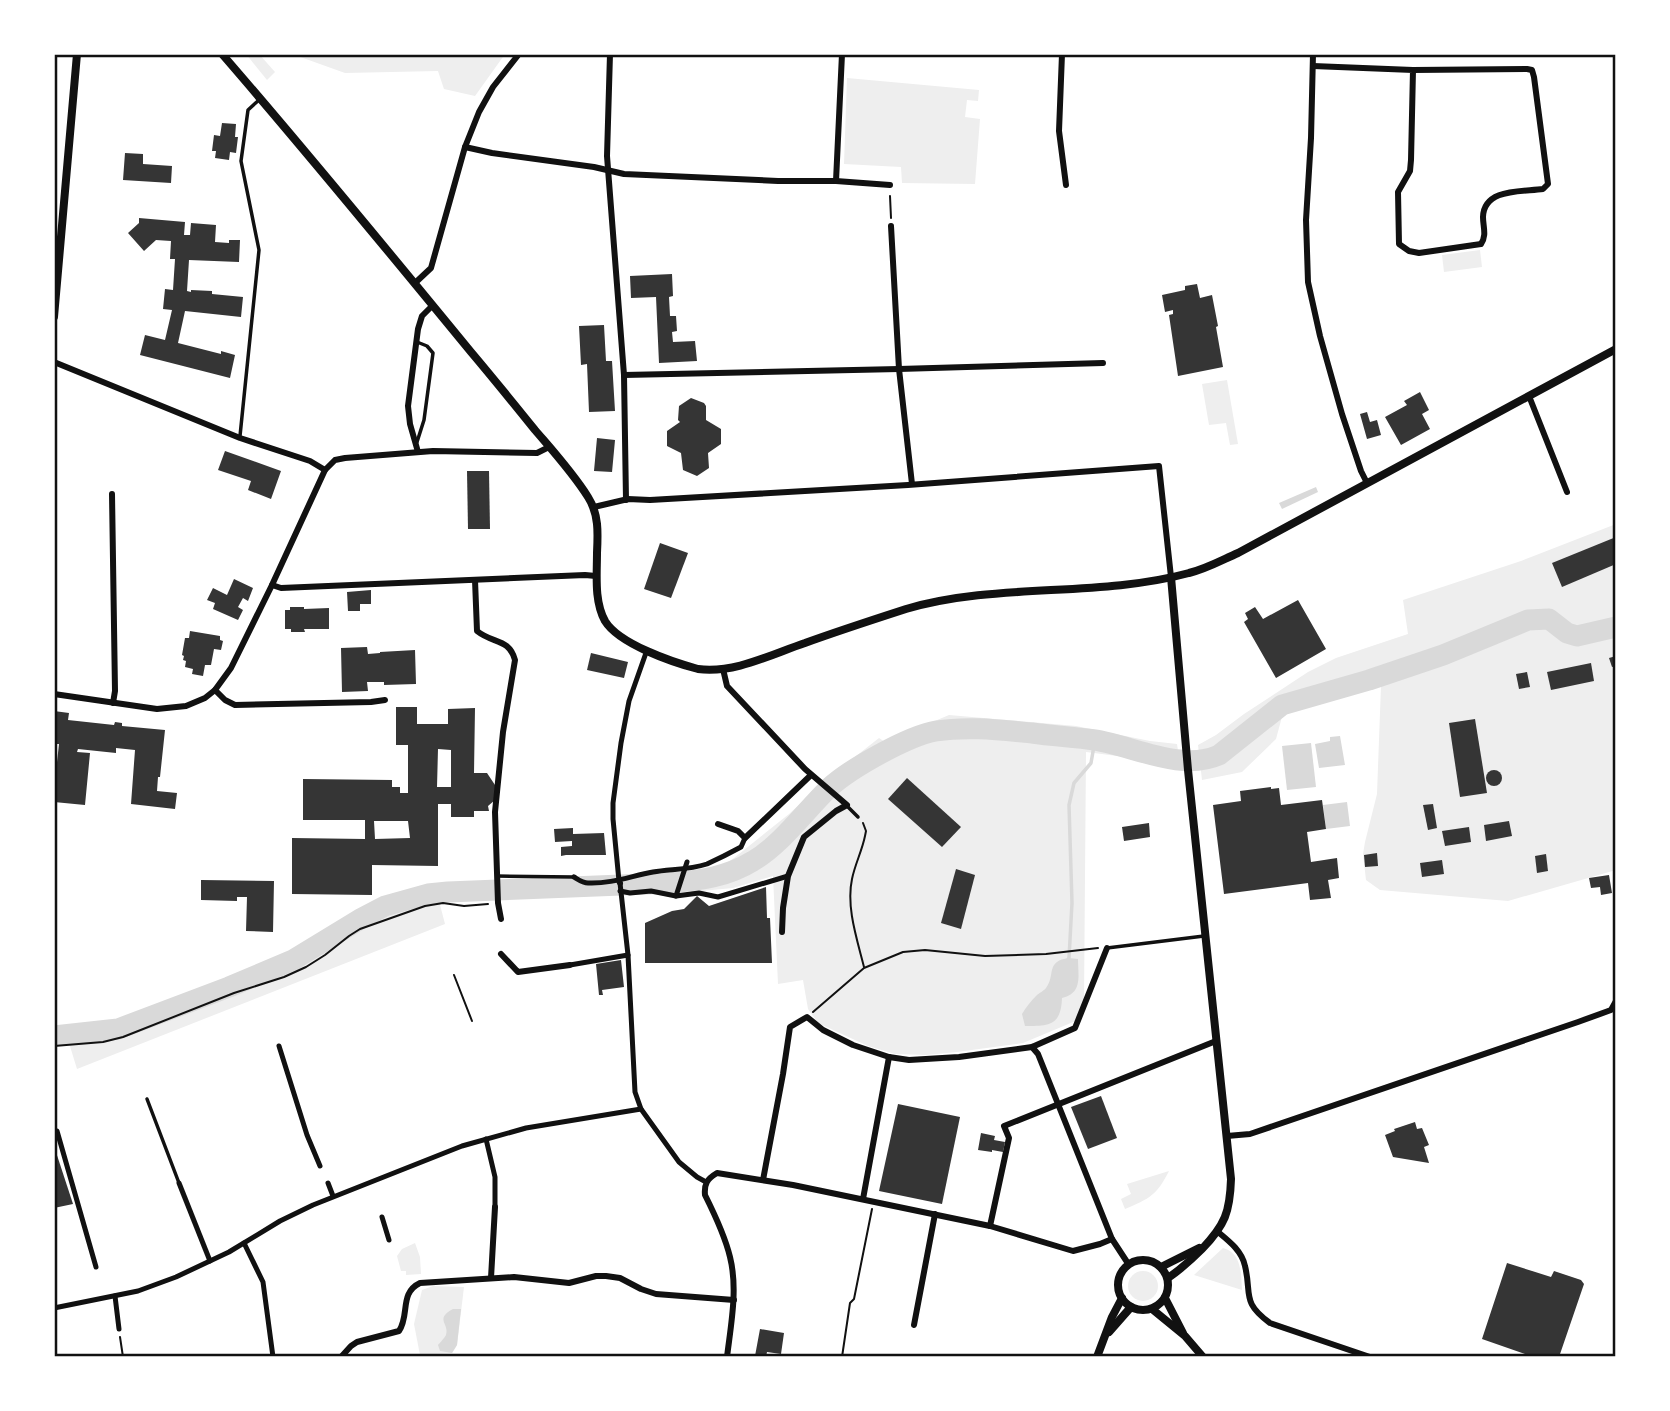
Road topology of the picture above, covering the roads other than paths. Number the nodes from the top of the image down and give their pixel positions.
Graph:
1 (76, 54) edge
2 (222, 54) edge
3 (519, 54) edge
4 (610, 54) edge
5 (842, 54) edge
6 (1062, 54) edge
7 (1313, 54) edge
8 (1313, 66) junction
9 (1413, 70) junction
10 (261, 99) junction
11 (466, 147) junction
12 (608, 171) junction
13 (836, 181) junction
14 (890, 185) road end
15 (1066, 185) dead end
16 (891, 226) road end
17 (415, 283) junction
18 (433, 305) junction
19 (54, 317) edge
20 (416, 342) junction
21 (1616, 349) edge
22 (54, 362) edge
23 (1103, 363) dead end
24 (899, 369) junction
25 (624, 375) junction
26 (1529, 396) junction
27 (240, 438) junction
28 (550, 447) junction
29 (417, 448) junction
30 (325, 470) junction
31 (1367, 483) junction
32 (912, 484) junction
33 (1567, 492) dead end
34 (112, 494) dead end
35 (626, 500) junction
36 (594, 507) junction
37 (597, 576) junction
38 (1171, 578) junction
39 (475, 580) junction
40 (272, 585) junction
41 (647, 650) junction
42 (723, 669) junction
43 (215, 690) junction
44 (54, 694) edge
45 (384, 699) dead end
46 (113, 703) junction
47 (811, 775) junction
48 (847, 806) junction
49 (858, 817) road end
50 (718, 824) dead end
51 (745, 838) junction
52 (687, 862) dead end
53 (684, 869) junction
54 (788, 876) junction
55 (574, 877) joint
56 (497, 878) junction
57 (620, 886) junction
58 (677, 894) junction
59 (501, 919) dead end
60 (782, 932) dead end
61 (1206, 935) junction
62 (1107, 948) joint
63 (501, 954) dead end
64 (628, 955) junction
65 (570, 965) joint
66 (1616, 1001) edge
67 (1613, 1011) edge
68 (1216, 1041) junction
69 (279, 1046) dead end
70 (1032, 1047) junction
71 (889, 1057) junction
72 (147, 1099) dead end
73 (1059, 1104) junction
74 (641, 1109) junction
75 (523, 1119) dead end
76 (526, 1128) junction
77 (57, 1131) dead end
78 (1227, 1136) junction
79 (485, 1139) junction
80 (320, 1166) dead end
81 (763, 1180) junction
82 (371, 1182) junction
83 (706, 1182) junction
84 (179, 1183) joint
85 (328, 1183) dead end
86 (374, 1190) dead end
87 (333, 1196) junction
88 (863, 1199) junction
89 (495, 1207) joint
90 (934, 1214) junction
91 (382, 1217) dead end
92 (990, 1226) junction
93 (1218, 1232) junction
94 (1112, 1239) junction
95 (389, 1240) dead end
96 (244, 1242) junction
97 (1206, 1245) junction
98 (209, 1261) junction
99 (1129, 1265) junction
100 (96, 1267) dead end
101 (1161, 1267) junction
102 (491, 1278) junction
103 (1168, 1278) junction
104 (103, 1289) dead end
105 (115, 1296) junction
106 (106, 1297) junction
107 (1122, 1298) junction
108 (1165, 1298) junction
109 (734, 1300) junction
110 (1131, 1307) junction
111 (54, 1308) edge
112 (1152, 1309) junction
113 (914, 1325) dead end
114 (119, 1329) road end
115 (1107, 1334) junction
116 (1185, 1336) junction
117 (273, 1357) edge
118 (341, 1357) edge
119 (727, 1357) edge
120 (1097, 1357) edge
121 (1203, 1357) edge
122 (1370, 1357) edge

1 - 19 street
2 - 10 street
3 - 11 street
4 - 12 street
5 - 13 street
6 - 15 street
7 - 8 street
8 - 9 street
8 - 31 street
9 - 9 street
10 - 17 street
10 - 27 lane
11 - 12 street
11 - 17 street
12 - 13 street
12 - 25 street
13 - 14 street
16 - 24 street
17 - 18 street
18 - 20 street
18 - 28 street
20 - 29 street
20 - 29 lane
21 - 26 street
22 - 27 street
23 - 24 street
24 - 25 street
24 - 32 street
25 - 35 street
26 - 31 street
26 - 33 street
27 - 30 street
28 - 29 street
28 - 36 street
29 - 30 street
30 - 40 street
31 - 38 street
32 - 35 street
32 - 38 street
34 - 46 street
35 - 36 street
36 - 37 street
37 - 39 street
37 - 41 street
38 - 42 street
38 - 61 street
39 - 40 street
39 - 56 street
40 - 43 street
41 - 42 street
41 - 57 street
42 - 47 street
43 - 45 street
43 - 46 street
44 - 46 street
47 - 48 street
47 - 51 street
48 - 49 lane
48 - 54 street
50 - 51 street
51 - 53 street
52 - 53 street
53 - 57 street
53 - 58 street
54 - 58 street
54 - 60 street
55 - 56 lane
55 - 57 street
56 - 59 street
57 - 58 street
57 - 64 street
61 - 62 lane
61 - 68 street
62 - 70 street
63 - 65 street
64 - 65 street
64 - 74 street
66 - 67 street
67 - 78 street
68 - 73 street
68 - 78 street
69 - 80 street
70 - 71 street
70 - 73 street
71 - 81 street
71 - 88 street
72 - 84 lane
73 - 92 street
73 - 94 street
74 - 76 street
74 - 83 street
75 - 76 street
76 - 79 street
77 - 100 street
78 - 93 street
79 - 82 street
79 - 89 street
81 - 83 street
81 - 88 street
82 - 86 street
82 - 87 street
83 - 109 street
84 - 98 street
85 - 87 street
87 - 96 street
88 - 90 street
89 - 102 street
90 - 92 street
90 - 113 street
91 - 95 street
92 - 94 street
93 - 97 street
93 - 122 street
94 - 99 street
96 - 98 street
96 - 117 street
97 - 101 street
97 - 103 street
98 - 105 street
99 - 101 street
99 - 107 street
101 - 103 street
102 - 109 street
102 - 118 street
103 - 108 street
104 - 106 street
105 - 106 street
105 - 114 street
106 - 111 street
107 - 110 street
107 - 115 street
108 - 112 street
108 - 116 street
109 - 119 street
110 - 112 street
110 - 115 street
112 - 116 street
115 - 120 street
116 - 121 street

